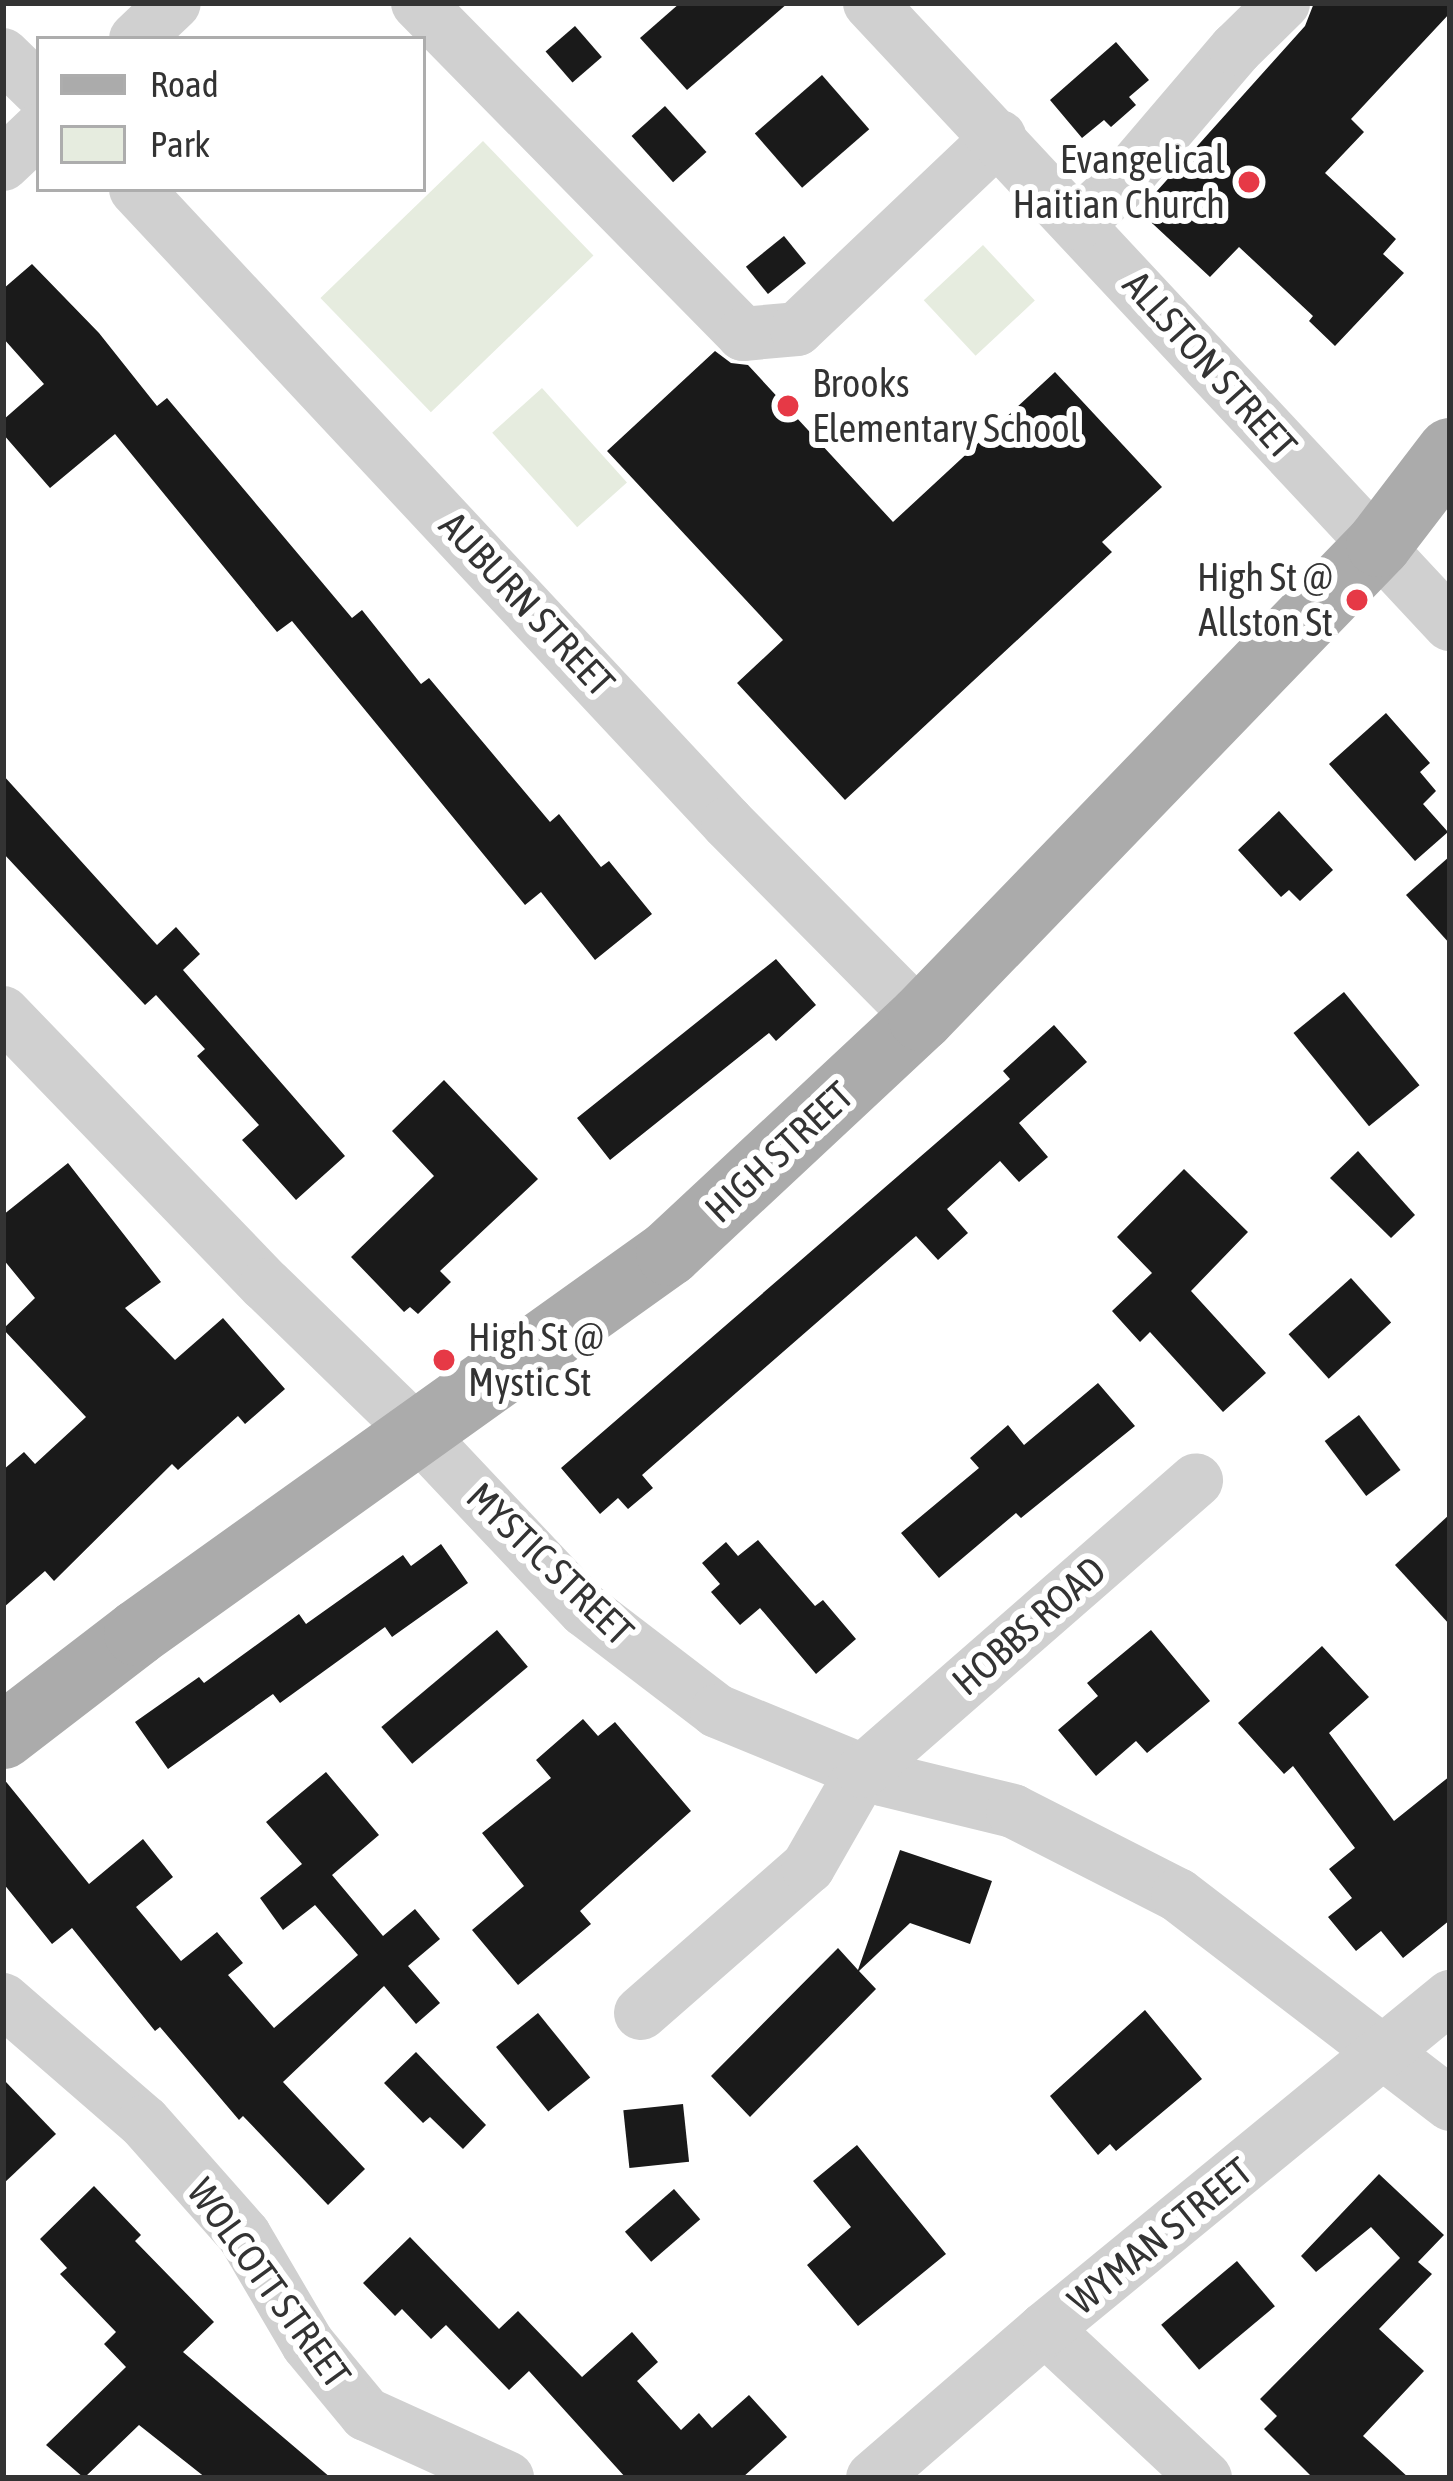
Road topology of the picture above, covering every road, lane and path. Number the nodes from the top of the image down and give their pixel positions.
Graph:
1 (174, 3) edge
2 (418, 3) edge
3 (870, 3) edge
4 (1283, 3) edge
5 (139, 36) edge
6 (3, 55) edge
7 (36, 87) edge
8 (36, 133) edge
9 (999, 137) junction
10 (3, 164) edge
11 (139, 192) edge
12 (1078, 223) junction
13 (1450, 451) edge
14 (1379, 544) junction
15 (1450, 624) edge
16 (3, 1013) edge
17 (921, 1018) junction
18 (417, 1432) junction
19 (1196, 1481) dead end
20 (3, 1736) edge
21 (863, 1771) junction
22 (1450, 1997) edge
23 (3, 2000) edge
24 (641, 2013) dead end
25 (1384, 2053) junction
26 (1450, 2104) edge
27 (1046, 2329) junction
28 (507, 2478) edge
29 (873, 2478) edge
30 (1205, 2478) edge

1 - 5 street
2 - 9 street
3 - 9 street, ALLSTON STREET
4 - 12 street
6 - 7 street
8 - 10 street
9 - 12 street, ALLSTON STREET
11 - 17 street, AUBURN STREET
12 - 14 street, ALLSTON STREET
13 - 14 main road, HIGH STREET
14 - 15 street, ALLSTON STREET
14 - 17 main road, HIGH STREET
16 - 18 street, MYSTIC STREET
17 - 18 main road, HIGH STREET
18 - 20 main road, HIGH STREET
18 - 21 street, MYSTIC STREET
19 - 21 street, HOBBS ROAD
21 - 24 street, HOBBS ROAD
21 - 25 street, MYSTIC STREET
22 - 25 street, WYMAN STREET
23 - 28 street, WOLCOTT STREET
25 - 26 street, MYSTIC STREET
25 - 27 street, WYMAN STREET
27 - 29 street, WYMAN STREET
27 - 30 street

